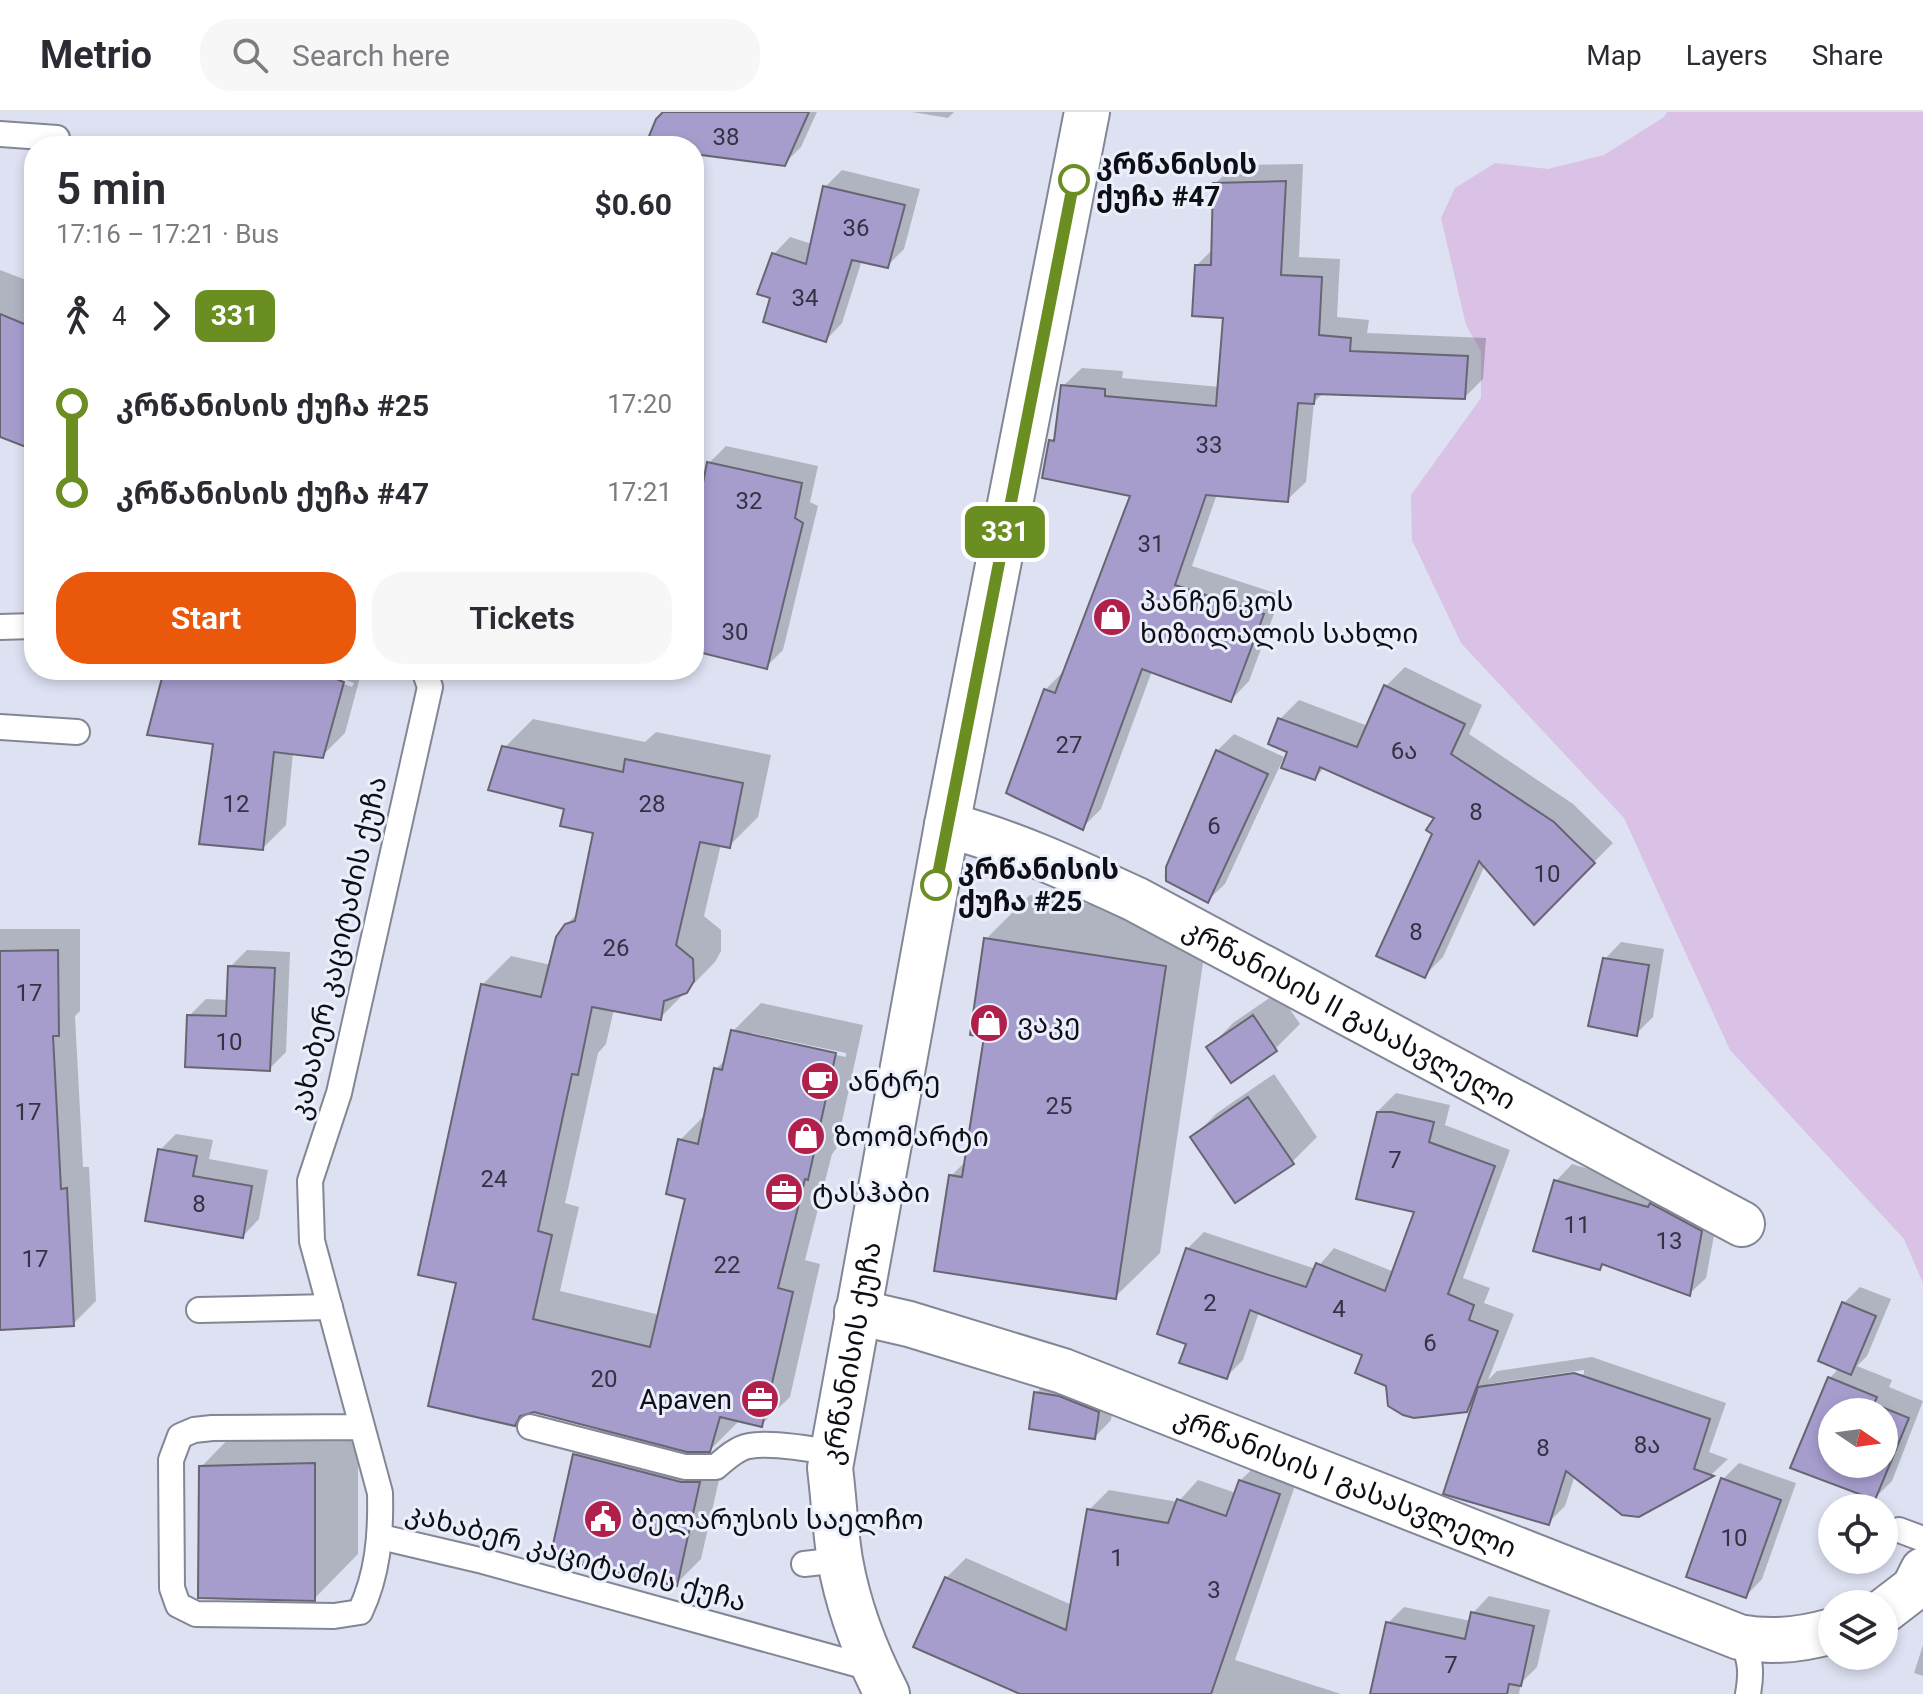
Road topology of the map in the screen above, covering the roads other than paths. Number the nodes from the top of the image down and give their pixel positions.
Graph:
1 (1087, 112) edge
2 (0, 134) edge
3 (28, 136) edge
4 (24, 626) edge
5 (0, 627) edge
6 (428, 680) edge
7 (0, 727) edge
8 (77, 732) dead end
9 (947, 825) junction
10 (1742, 1224) dead end
11 (330, 1307) junction
12 (199, 1310) dead end
13 (857, 1312) junction
14 (362, 1427) junction
15 (530, 1427) dead end
16 (833, 1453) junction
17 (1899, 1530) dead end
18 (381, 1537) junction
19 (1923, 1539) edge
20 (1923, 1570) edge
21 (1898, 1600) edge
22 (1818, 1634) edge
23 (1739, 1637) junction
24 (880, 1682) edge
25 (1748, 1694) edge

1 - 9 street, კრწანისის ქუჩა
2 - 3 lane
4 - 5 lane
6 - 11 lane, კახაბერ კაციტაძის ქუჩა
7 - 8 lane
9 - 10 street, კრწანისის II გასასვლელი
9 - 13 street, კრწანისის ქუჩა
11 - 12 lane
11 - 14 lane, კახაბერ კაციტაძის ქუჩა
13 - 16 street, კრწანისის ქუჩა
13 - 23 street, კრწანისის I გასასვლელი
14 - 18 lane, კახაბერ კაციტაძის ქუჩა
14 - 18 lane
15 - 16 lane
16 - 24 street, კრწანისის ქუჩა
17 - 19 lane
18 - 24 lane, კახაბერ კაციტაძის ქუჩა
20 - 21 street
22 - 23 street, კრწანისის I გასასვლელი
23 - 25 lane

